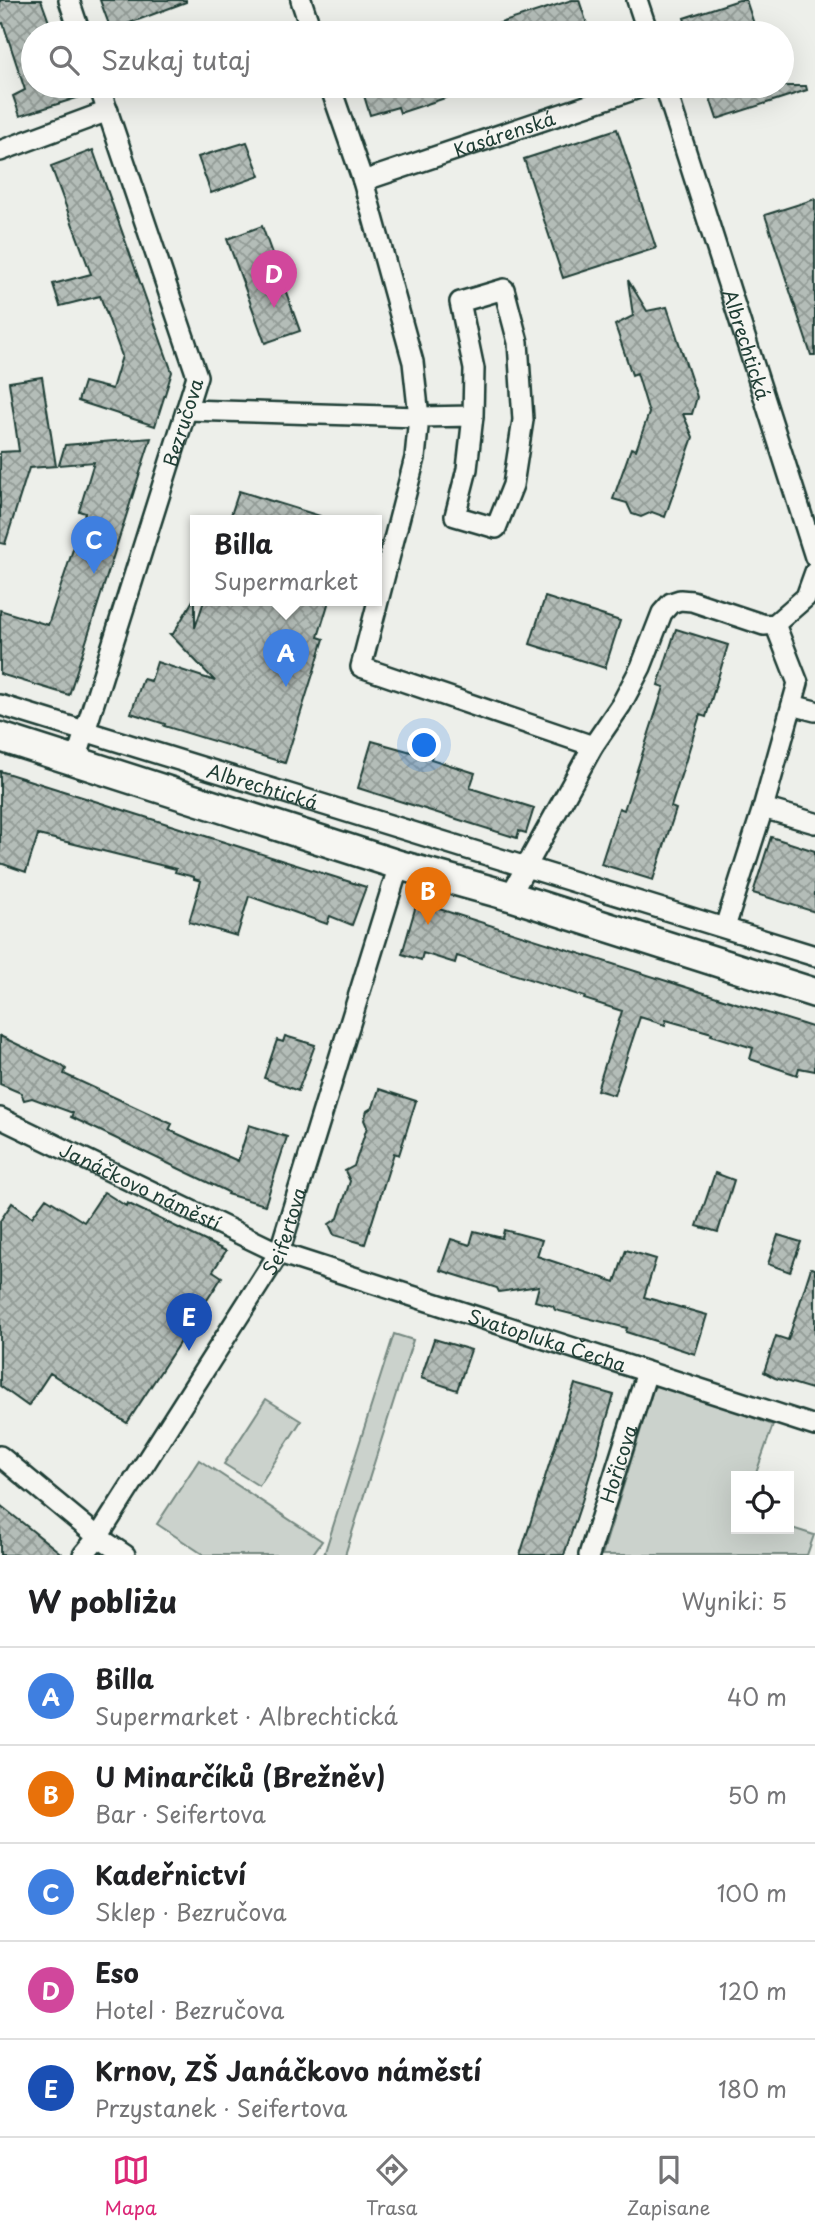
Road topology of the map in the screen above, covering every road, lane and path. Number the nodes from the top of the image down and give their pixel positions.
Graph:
1 (69, 0) edge
2 (301, 0) edge
3 (637, 0) edge
4 (76, 21) edge
5 (308, 21) edge
6 (644, 21) edge
7 (103, 98) edge
8 (334, 98) edge
9 (609, 98) edge
10 (668, 98) edge
11 (108, 111) junction
12 (0, 151) edge
13 (362, 181) junction
14 (186, 410) junction
15 (473, 416) junction
16 (419, 417) junction
17 (815, 557) edge
18 (815, 572) edge
19 (382, 583) edge
20 (376, 606) edge
21 (775, 624) junction
22 (0, 705) edge
23 (792, 705) junction
24 (815, 711) edge
25 (85, 732) junction
26 (0, 737) edge
27 (593, 746) junction
28 (76, 761) junction
29 (763, 808) junction
30 (815, 823) edge
31 (399, 864) junction
32 (525, 868) junction
33 (510, 896) junction
34 (725, 928) junction
35 (815, 956) edge
36 (815, 993) edge
37 (0, 1118) edge
38 (279, 1253) junction
39 (648, 1372) junction
40 (815, 1426) edge
41 (0, 1457) edge
42 (97, 1537) junction
43 (83, 1555) edge
44 (125, 1555) edge
45 (589, 1555) edge

1 - 4 street
2 - 5 street
3 - 6 street
7 - 11 street, Bezručova
8 - 13 street
9 - 13 street, Kasárenská
10 - 17 street, Albrechtická
11 - 12 street
11 - 14 street, Bezručova
13 - 16 street
14 - 16 street
14 - 25 street, Bezručova
15 - 15 street
15 - 16 street
16 - 19 street
18 - 21 street
20 - 27 street
21 - 23 street
21 - 27 street
22 - 25 street, Albrechtická
23 - 24 street
23 - 29 street
25 - 28 street, Bezručova
25 - 32 street, Albrechtická
26 - 28 main road, Albrechtická
27 - 32 street
28 - 31 main road, Albrechtická
29 - 30 street
29 - 34 street
31 - 33 main road, Albrechtická
31 - 38 street, Seifertova
32 - 33 street
32 - 34 street, Albrechtická
33 - 36 main road, Albrechtická
34 - 35 street, Albrechtická
37 - 38 street, Janáčkovo náměstí
38 - 39 street, Svatopluka Čecha
38 - 42 street, Seifertova
39 - 40 street, Svatopluka Čecha
39 - 45 street, Hořicova
41 - 42 street
42 - 43 street, Seifertova
42 - 44 street

